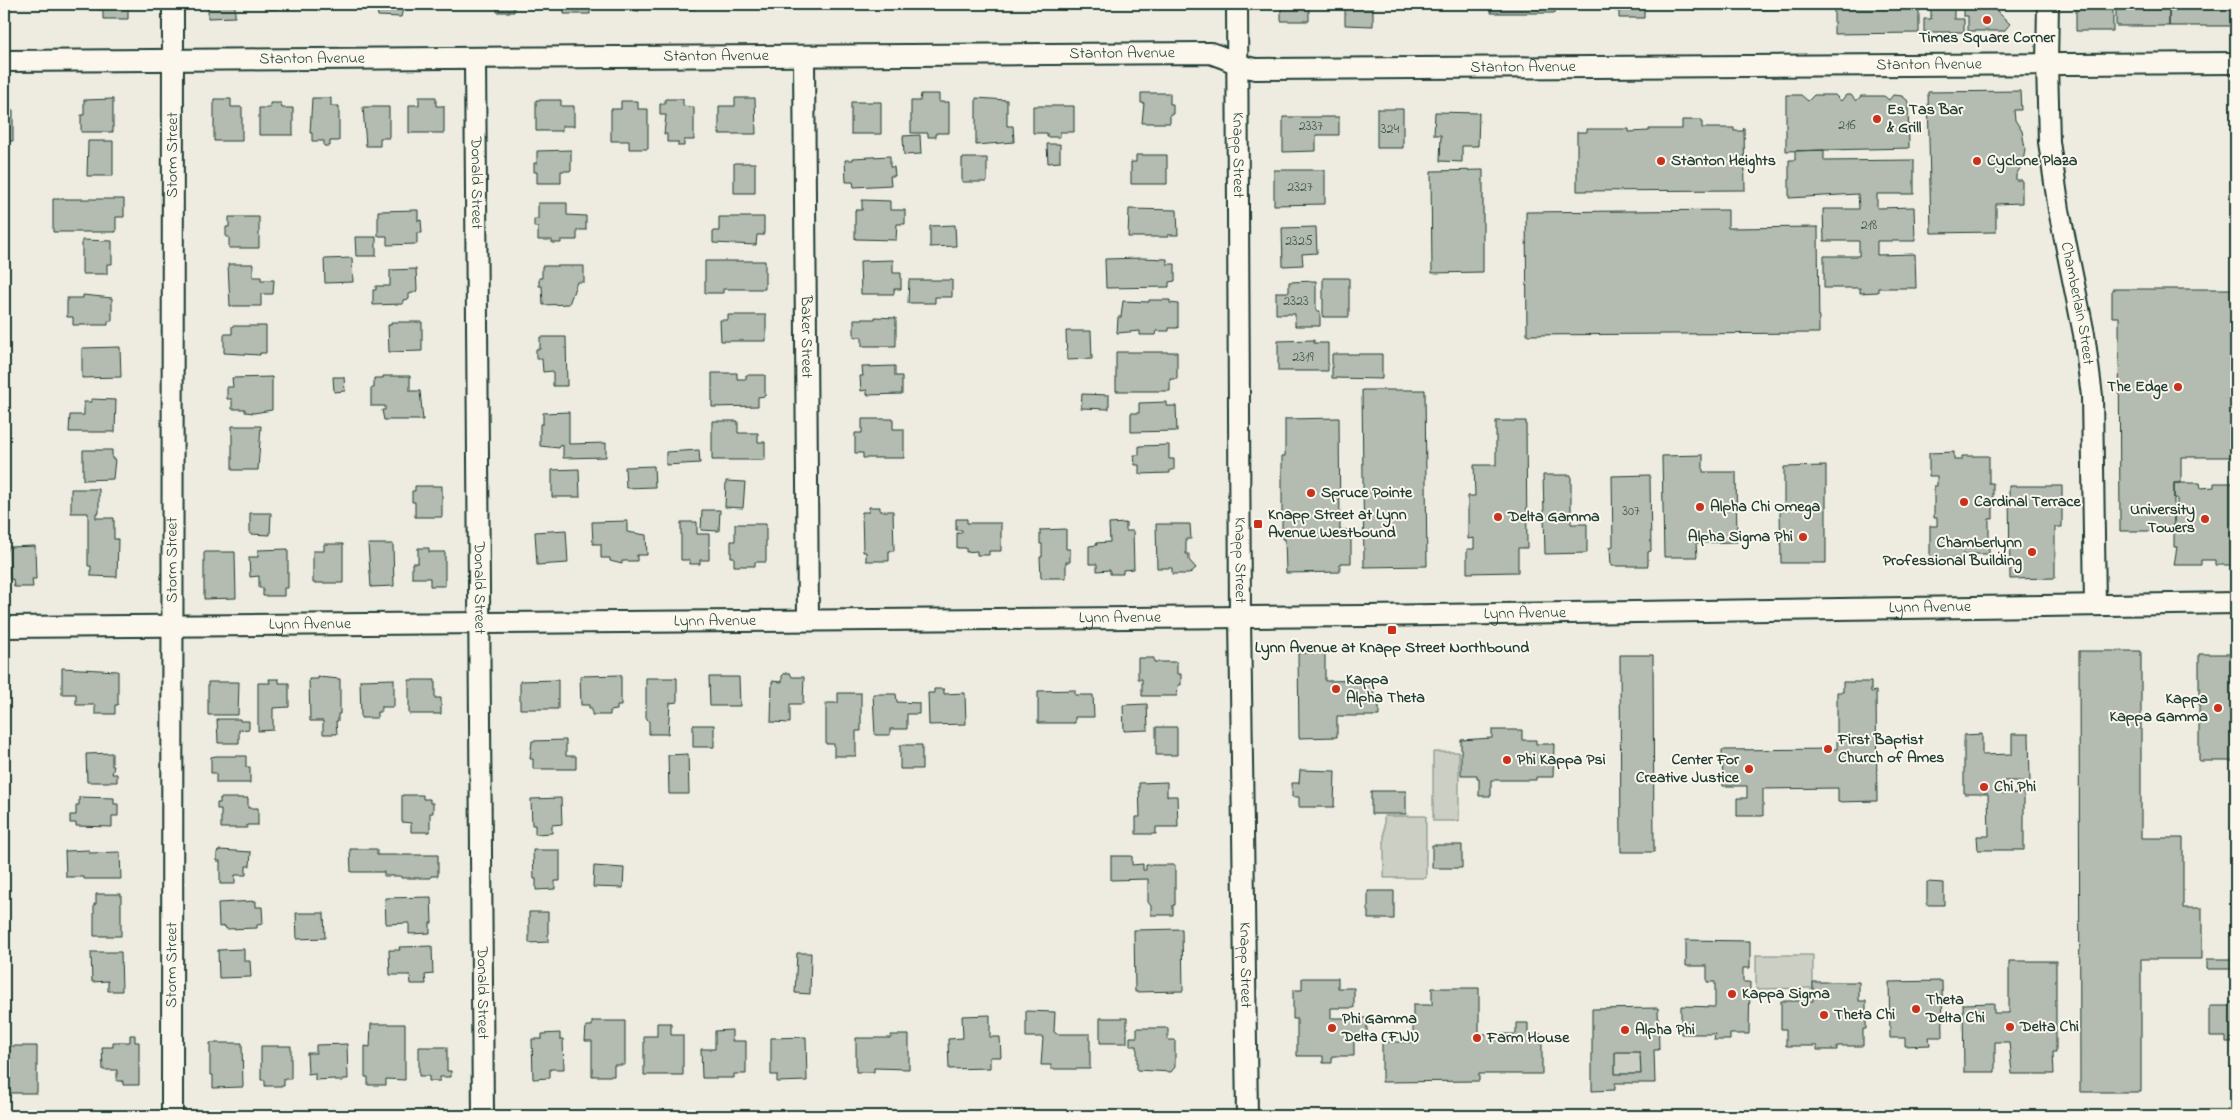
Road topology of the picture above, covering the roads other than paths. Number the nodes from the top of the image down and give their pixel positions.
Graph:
1 (173, 4) edge
2 (1237, 4) edge
3 (2048, 4) edge
4 (804, 56) junction
5 (475, 59) junction
6 (4, 61) edge
7 (172, 62) junction
8 (2236, 63) edge
9 (2047, 64) junction
10 (1238, 65) junction
11 (2236, 603) edge
12 (2095, 605) junction
13 (1240, 617) junction
14 (808, 620) junction
15 (479, 623) junction
16 (172, 625) junction
17 (4, 627) edge
18 (172, 1116) edge
19 (483, 1116) edge
20 (1247, 1116) edge

1 - 7 street, Storm Street
2 - 10 street, Knapp Street
3 - 9 street, Chamberlain Street
4 - 5 street, Stanton Avenue
4 - 10 street, Stanton Avenue
4 - 14 street, Baker Street
5 - 7 street, Stanton Avenue
5 - 15 street, Donald Street
6 - 7 street, Stanton Avenue
7 - 16 street, Storm Street
8 - 9 street, Stanton Avenue
9 - 10 street, Stanton Avenue
9 - 12 street, Chamberlain Street
10 - 13 street, Knapp Street
11 - 12 street, Lynn Avenue
12 - 13 street, Lynn Avenue
13 - 14 street, Lynn Avenue
13 - 20 street, Knapp Street
14 - 15 street, Lynn Avenue
15 - 16 street, Lynn Avenue
15 - 19 street, Donald Street
16 - 17 street, Lynn Avenue
16 - 18 street, Storm Street

